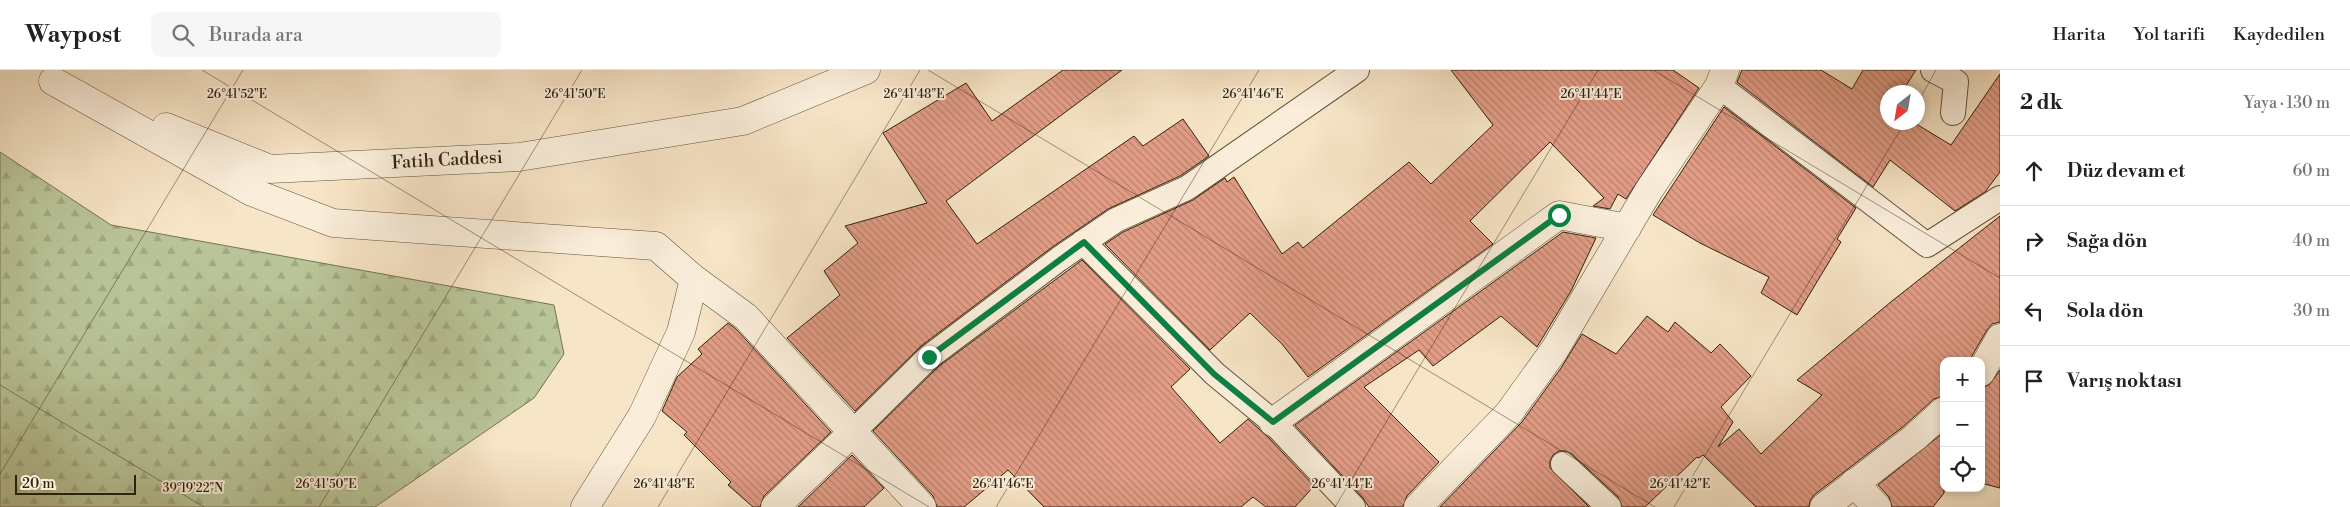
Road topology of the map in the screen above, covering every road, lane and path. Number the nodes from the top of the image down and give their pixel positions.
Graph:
1 (866, 70) edge
2 (1357, 70) edge
3 (1933, 70) edge
4 (45, 76) edge
5 (1722, 78) edge
6 (1953, 113) dead end
7 (2000, 198) edge
8 (1627, 228) junction
9 (1084, 242) junction
10 (694, 279) junction
11 (2000, 338) edge
12 (1985, 365) edge
13 (1940, 414) edge
14 (1273, 422) junction
15 (853, 432) junction
16 (1563, 464) dead end
17 (1854, 484) junction
18 (585, 507) edge
19 (775, 507) edge
20 (922, 507) edge
21 (1353, 507) edge
22 (1418, 507) edge
23 (1609, 507) edge
24 (1824, 507) edge
25 (1877, 507) edge

1 - 4 street, Fatih Caddesi
2 - 9 lane
3 - 6 lane
4 - 10 street
5 - 7 lane
5 - 8 street
8 - 14 street
8 - 22 street
9 - 14 lane
9 - 15 lane
10 - 15 street
10 - 18 street
11 - 12 street
13 - 17 street
14 - 21 lane
15 - 19 street
15 - 20 street
16 - 23 lane
17 - 24 street
17 - 25 street

